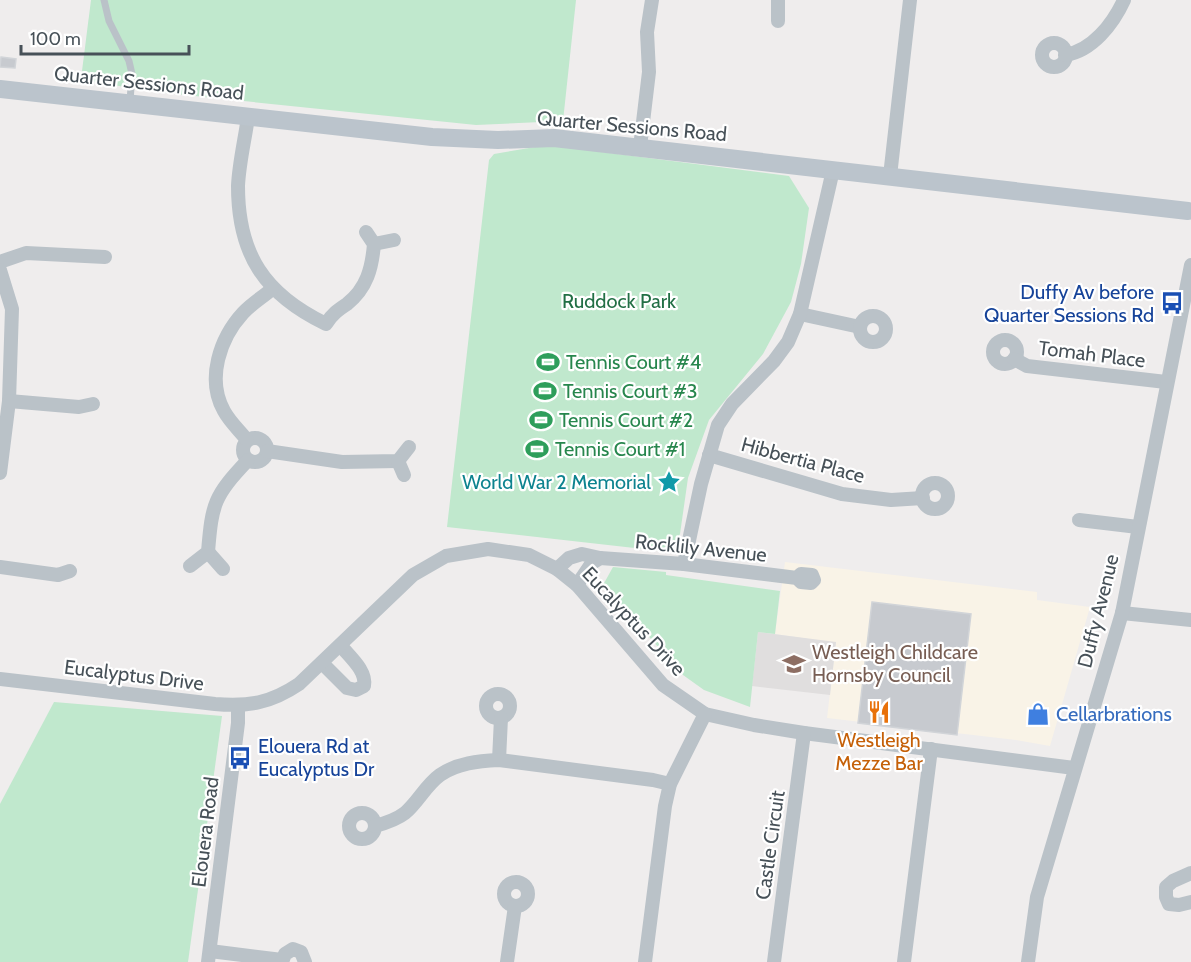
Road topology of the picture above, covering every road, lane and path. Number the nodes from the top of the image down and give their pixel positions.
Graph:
1 (104, 0) edge
2 (652, 0) edge
3 (778, 0) edge
4 (910, 0) edge
5 (1124, 0) edge
6 (778, 21) dead end
7 (1065, 55) dead end
8 (0, 89) edge
9 (129, 104) junction
10 (248, 117) junction
11 (640, 147) junction
12 (833, 170) junction
13 (890, 176) junction
14 (1190, 214) edge
15 (394, 240) dead end
16 (105, 257) dead end
17 (0, 261) edge
18 (1191, 265) edge
19 (0, 270) edge
20 (272, 289) junction
21 (800, 314) junction
22 (860, 327) dead end
23 (1014, 360) dead end
24 (1166, 382) junction
25 (9, 401) junction
26 (93, 404) dead end
27 (247, 440) junction
28 (409, 447) dead end
29 (267, 452) junction
30 (709, 455) junction
31 (248, 460) junction
32 (398, 461) junction
33 (0, 473) edge
34 (404, 474) dead end
35 (923, 498) dead end
36 (1079, 520) dead end
37 (1138, 527) junction
38 (208, 552) junction
39 (600, 558) junction
40 (684, 564) junction
41 (190, 566) dead end
42 (0, 567) edge
43 (223, 569) dead end
44 (557, 570) junction
45 (70, 571) dead end
46 (797, 578) dead end
47 (577, 585) junction
48 (1122, 613) junction
49 (1191, 620) edge
50 (341, 646) junction
51 (322, 663) junction
52 (0, 679) edge
53 (238, 706) junction
54 (705, 714) junction
55 (501, 718) dead end
56 (804, 733) junction
57 (931, 749) junction
58 (499, 760) junction
59 (1074, 768) junction
60 (670, 784) junction
61 (375, 826) dead end
62 (1191, 873) edge
63 (1191, 902) edge
64 (515, 906) dead end
65 (209, 956) edge
66 (282, 961) edge
67 (305, 962) edge
68 (507, 962) edge
69 (645, 962) edge
70 (774, 962) edge
71 (904, 962) edge
72 (1028, 962) edge

1 - 9 lane
2 - 11 street
3 - 6 street
4 - 13 street
5 - 7 street
8 - 9 main road, Quarter Sessions Road
9 - 10 main road, Quarter Sessions Road
10 - 11 main road, Quarter Sessions Road
10 - 20 street
11 - 12 main road, Quarter Sessions Road
12 - 13 main road, Quarter Sessions Road
12 - 21 street
13 - 14 main road, Quarter Sessions Road
15 - 20 street
16 - 17 street
18 - 24 street, Duffy Avenue
19 - 25 street
20 - 27 street
21 - 22 street
21 - 30 street
23 - 24 street, Tomah Place
24 - 37 street, Duffy Avenue
25 - 26 street
25 - 33 street
27 - 29 street
27 - 31 street
28 - 32 street
29 - 31 street
29 - 32 street
30 - 35 street, Hibbertia Place
30 - 40 street
31 - 38 street
32 - 34 street
36 - 37 street
37 - 48 street, Duffy Avenue
38 - 41 street
38 - 43 street
39 - 40 street, Rocklily Avenue
39 - 44 street, Rocklily Avenue
39 - 47 street
40 - 46 street, Rocklily Avenue
42 - 45 street
44 - 47 street, Eucalyptus Drive
44 - 50 street, Eucalyptus Drive
47 - 54 street, Eucalyptus Drive
48 - 49 street
48 - 59 street, Duffy Avenue
50 - 51 street, Eucalyptus Drive
50 - 51 street
51 - 53 street, Eucalyptus Drive
52 - 53 street, Eucalyptus Drive
53 - 65 street, Elouera Road
54 - 56 street, Eucalyptus Drive
54 - 60 street
55 - 58 street
56 - 57 street, Eucalyptus Drive
56 - 70 street, Castle Circuit
57 - 59 street, Eucalyptus Drive
57 - 71 street
58 - 60 street
58 - 61 street
59 - 72 street, Duffy Avenue
60 - 69 street
62 - 63 street
64 - 68 street
65 - 66 street
66 - 67 street

